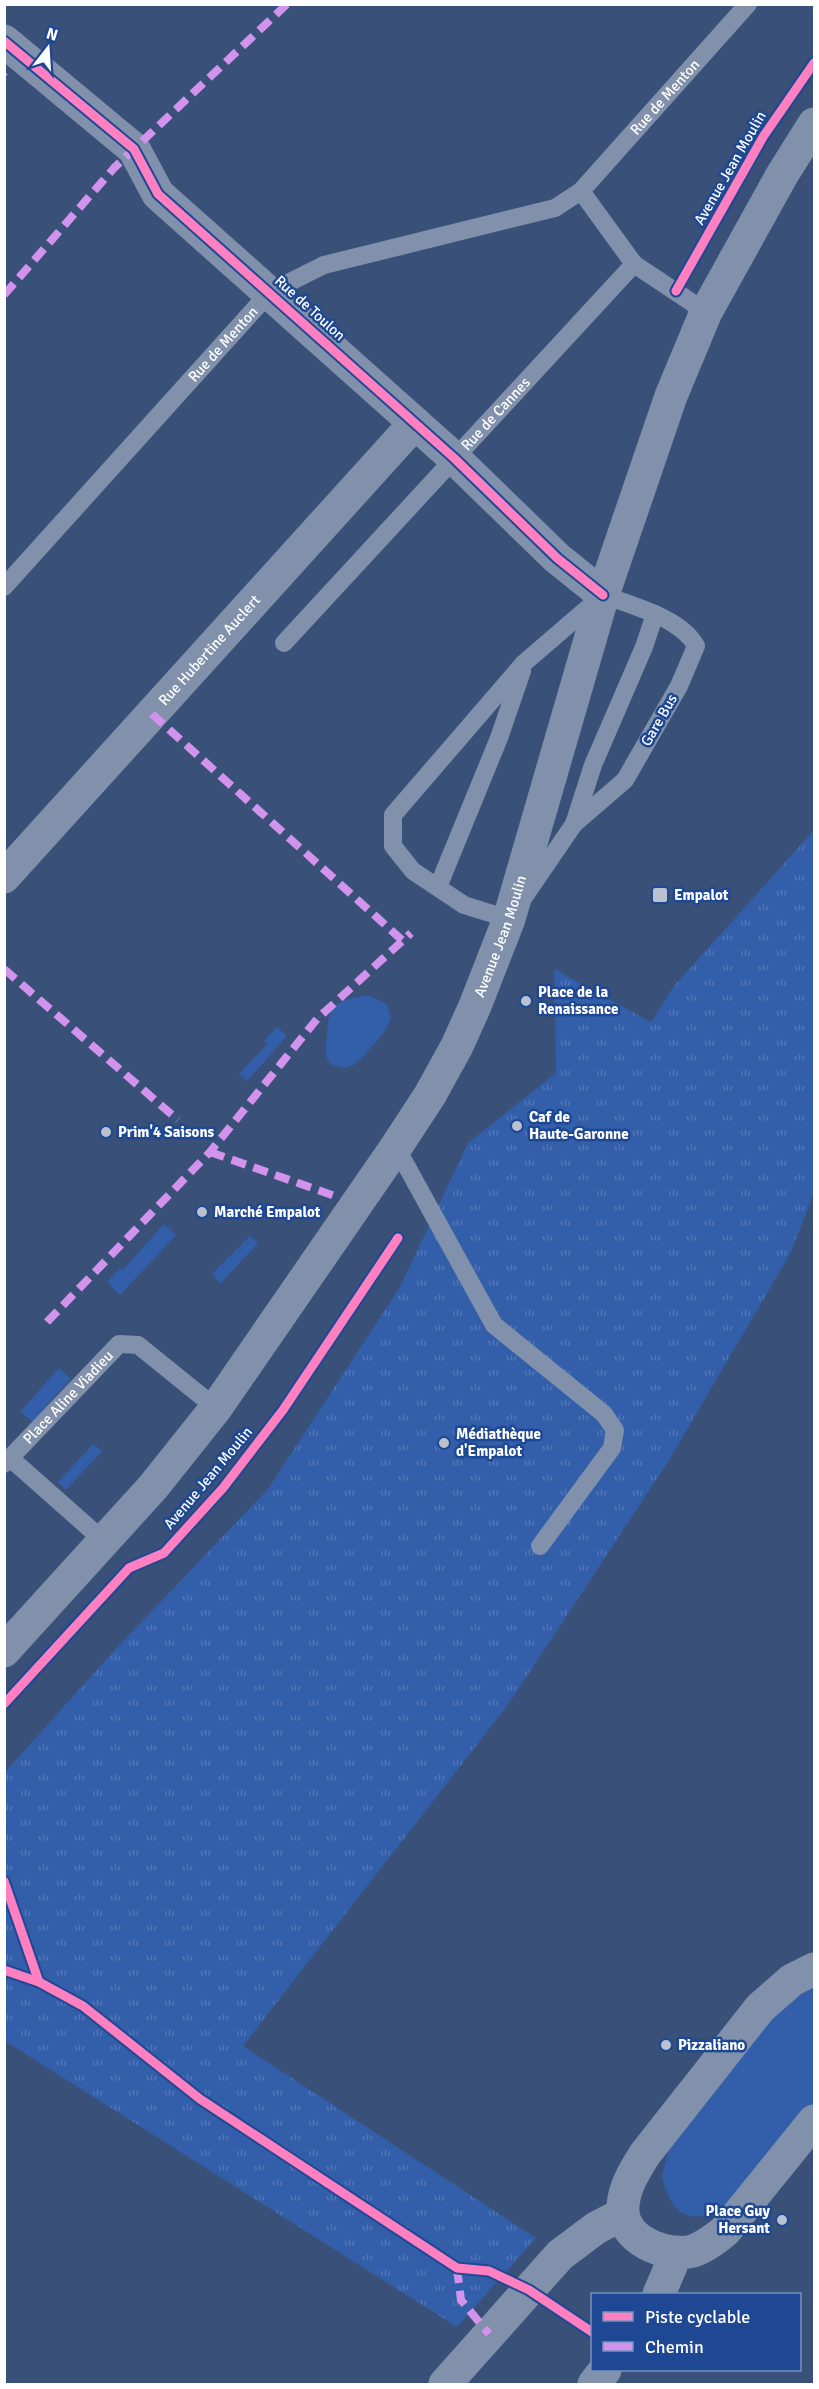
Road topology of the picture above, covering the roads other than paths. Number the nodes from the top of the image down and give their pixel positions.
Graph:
1 (748, 4) edge
2 (4, 41) edge
3 (814, 124) edge
4 (581, 191) junction
5 (634, 264) junction
6 (270, 292) junction
7 (706, 312) junction
8 (415, 423) junction
9 (454, 458) junction
10 (4, 587) edge
11 (603, 594) junction
12 (655, 614) junction
13 (284, 643) dead end
14 (524, 663) junction
15 (574, 824) junction
16 (4, 877) edge
17 (438, 887) junction
18 (508, 919) junction
19 (396, 1147) junction
20 (216, 1408) junction
21 (7, 1461) edge
22 (105, 1542) junction
23 (540, 1546) dead end
24 (4, 1651) edge
25 (814, 1969) edge
26 (814, 2121) edge
27 (623, 2214) junction
28 (677, 2252) junction
29 (660, 2293) edge
30 (604, 2371) edge
31 (445, 2385) edge
32 (594, 2385) edge

1 - 4 lane, Rue de Menton
2 - 6 street, Rue de Toulon
3 - 7 street, Avenue Jean Moulin
4 - 5 lane
4 - 6 lane, Rue de Menton
5 - 7 lane
5 - 9 lane, Rue de Cannes
6 - 8 street, Rue de Toulon
6 - 10 lane, Rue de Menton
7 - 11 street, Avenue Jean Moulin
8 - 9 street, Rue de Toulon
8 - 16 street, Rue Hubertine Auclert
9 - 11 street, Rue de Toulon
9 - 13 lane, Rue de Cannes
11 - 12 lane, Gare Bus
11 - 14 lane
11 - 18 street, Avenue Jean Moulin
12 - 15 lane, Gare Bus
12 - 15 lane, Gare Bus
14 - 17 lane
14 - 17 lane
15 - 18 lane, Gare Bus
17 - 18 lane
18 - 19 street, Avenue Jean Moulin
19 - 20 street, Avenue Jean Moulin
19 - 23 lane
20 - 21 lane, Place Aline Viadieu
20 - 22 street, Avenue Jean Moulin
21 - 22 lane, Place Aline Viadieu
22 - 24 street, Avenue Jean Moulin
25 - 27 street
26 - 28 street
27 - 28 street
27 - 31 street
28 - 29 street
30 - 32 street

